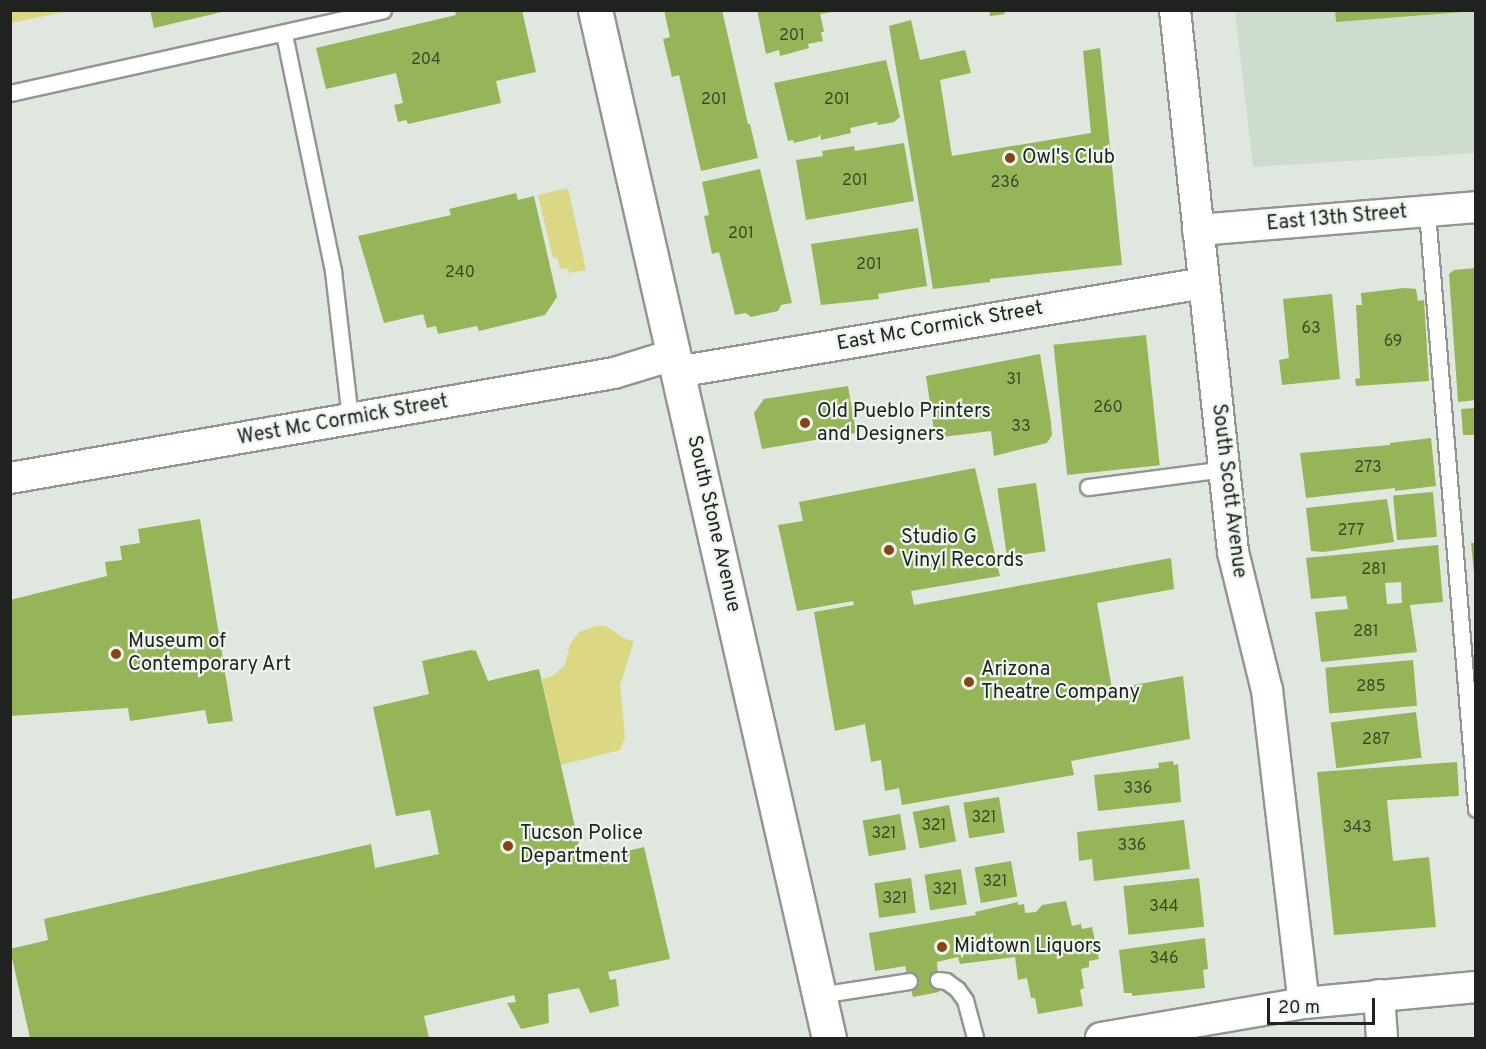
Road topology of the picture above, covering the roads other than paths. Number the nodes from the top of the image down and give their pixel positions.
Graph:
1 (383, 10) edge
2 (595, 10) edge
3 (1175, 10) edge
4 (284, 34) junction
5 (10, 93) edge
6 (1476, 207) edge
7 (1427, 212) junction
8 (1198, 230) junction
9 (1204, 283) junction
10 (675, 364) junction
11 (350, 418) junction
12 (1224, 469) junction
13 (10, 478) edge
14 (1088, 487) dead end
15 (1476, 809) edge
16 (938, 980) dead end
17 (909, 981) dead end
18 (1476, 987) edge
19 (819, 995) junction
20 (1379, 995) junction
21 (1304, 1003) junction
22 (829, 1038) edge
23 (975, 1038) edge
24 (1101, 1038) edge
25 (1382, 1038) edge

1 - 4 lane
2 - 10 street, South Stone Avenue
3 - 8 street, South Scott Avenue
4 - 5 lane
4 - 11 lane
6 - 7 street, East 13th Street
7 - 8 street, East 13th Street
7 - 15 lane
8 - 9 street, South Scott Avenue
9 - 10 street, East Mc Cormick Street
9 - 12 street, South Scott Avenue
10 - 11 street, West Mc Cormick Street
10 - 19 street, South Stone Avenue
11 - 13 street, West Mc Cormick Street
12 - 14 lane
12 - 21 street, South Scott Avenue
16 - 23 lane
17 - 19 lane
18 - 20 street
19 - 22 street, South Stone Avenue
20 - 21 street
20 - 25 street
21 - 24 street

